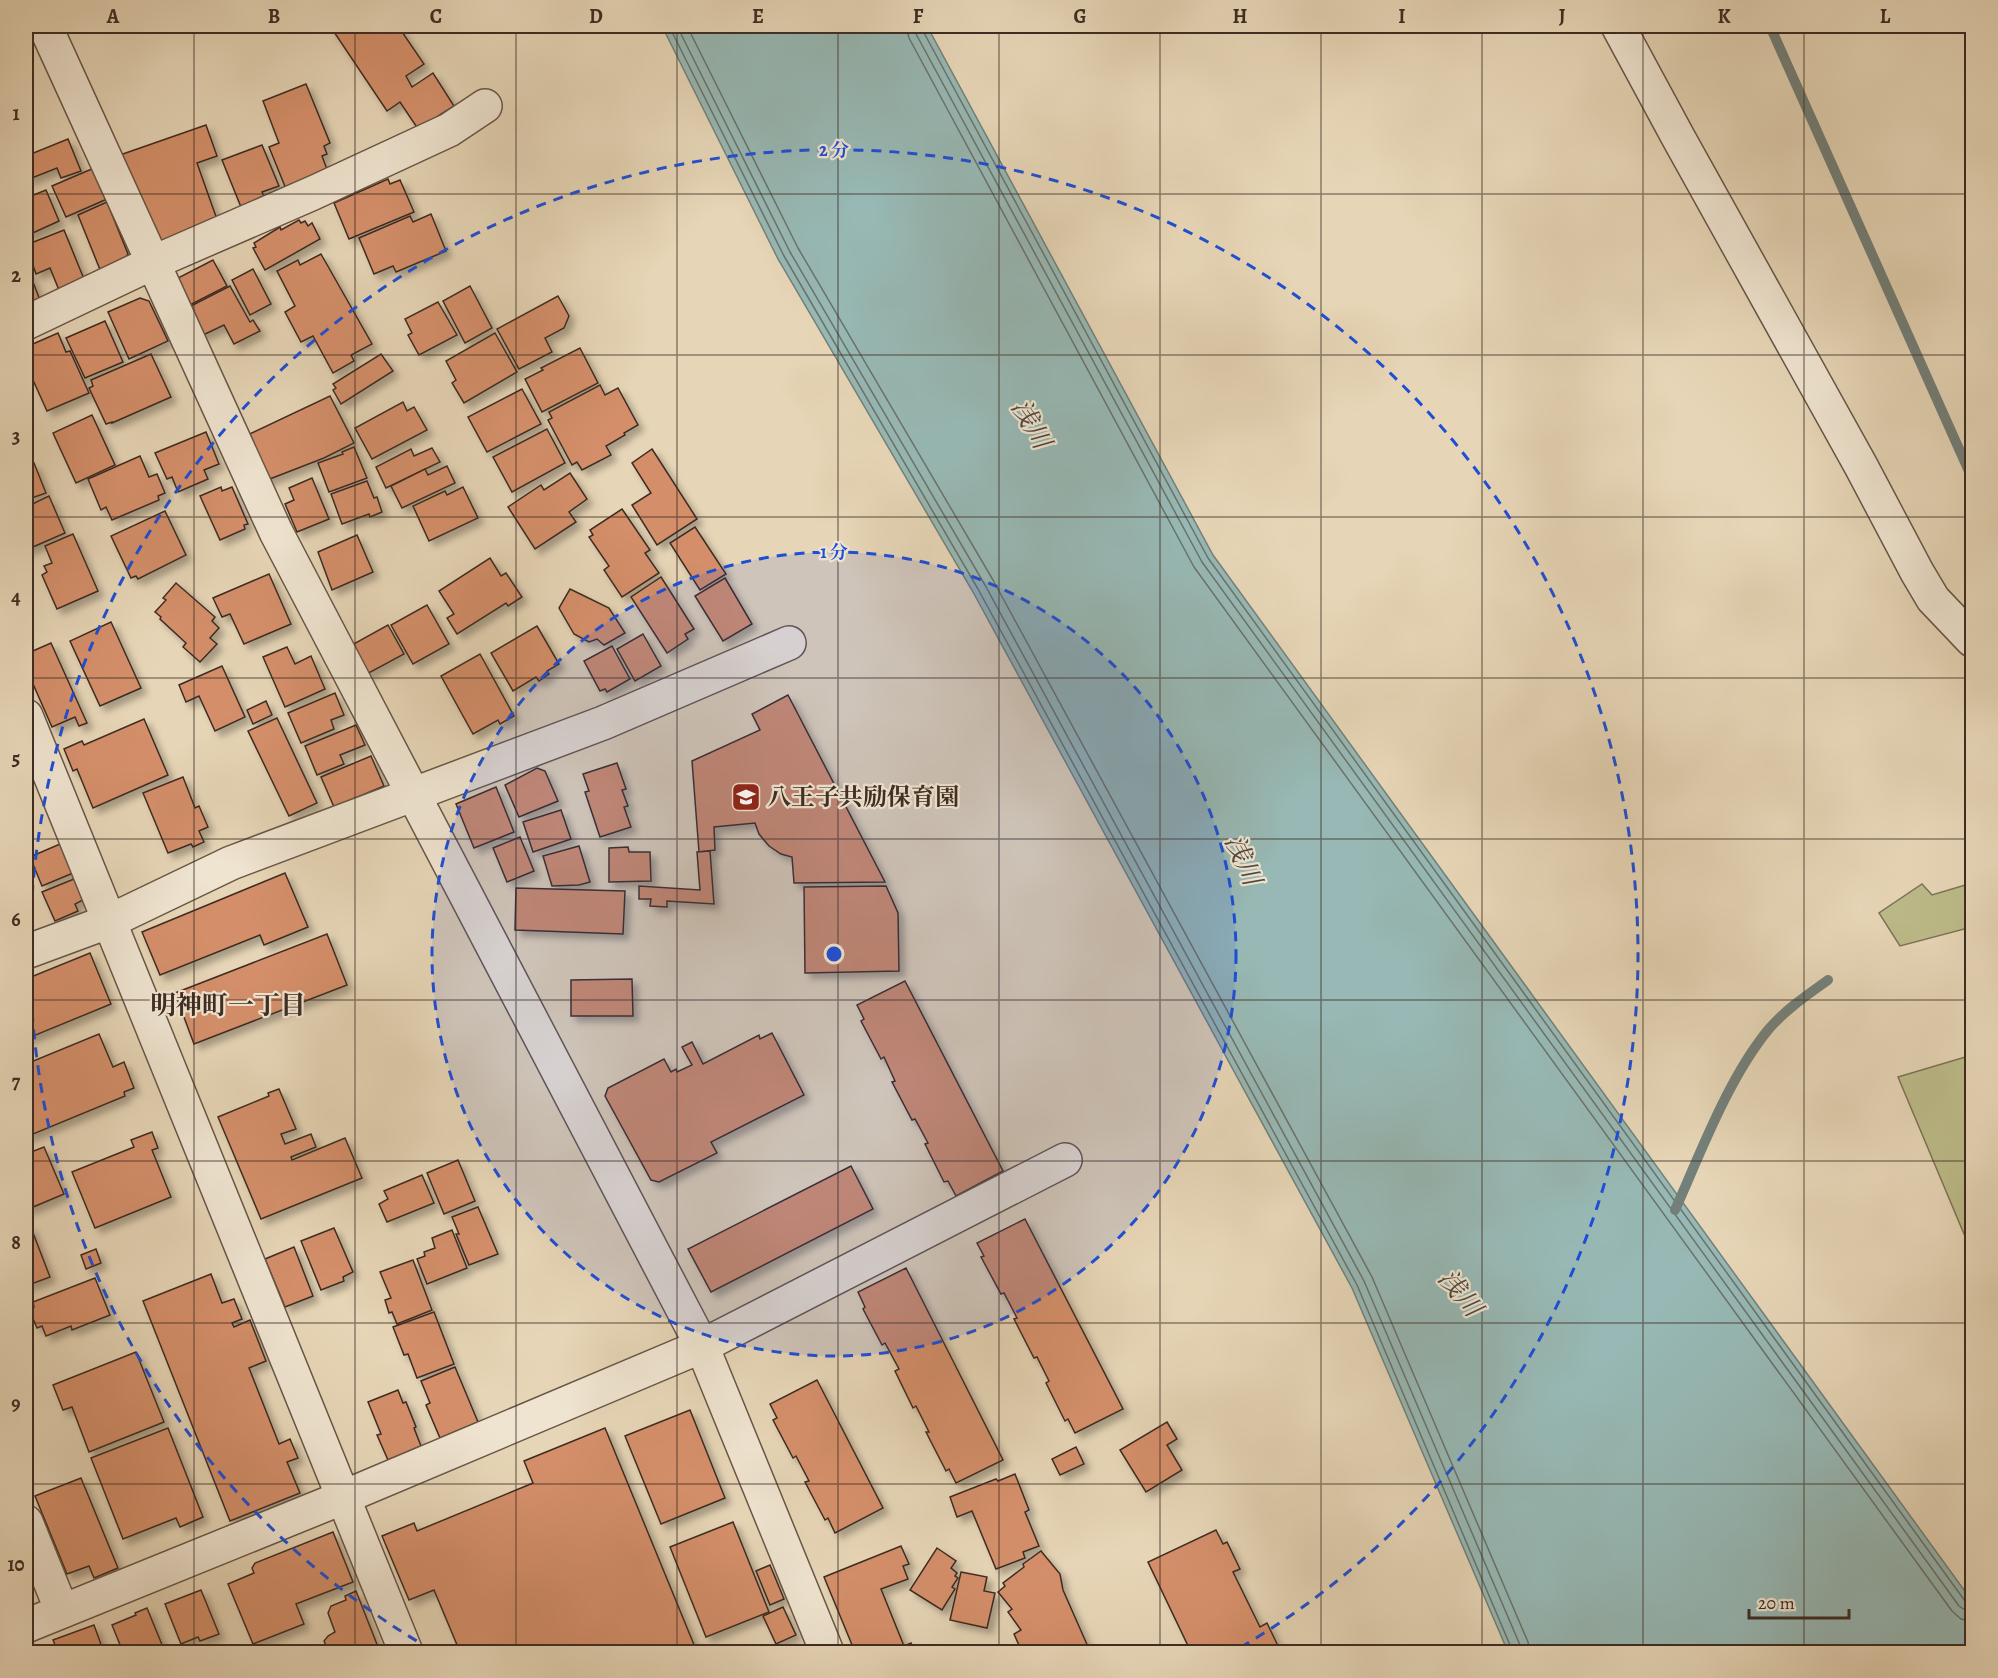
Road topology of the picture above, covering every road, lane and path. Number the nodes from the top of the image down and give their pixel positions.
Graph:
1 (45, 26) edge
2 (1618, 26) edge
3 (485, 106) dead end
4 (152, 263) junction
5 (26, 323) edge
6 (1972, 640) edge
7 (789, 644) dead end
8 (26, 716) edge
9 (413, 794) junction
10 (110, 921) junction
11 (26, 952) edge
12 (1065, 1160) dead end
13 (702, 1346) junction
14 (344, 1497) junction
15 (26, 1522) edge
16 (62, 1611) junction
17 (26, 1626) edge
18 (406, 1653) edge
19 (827, 1653) edge

1 - 4 street
2 - 6 street
3 - 4 street
4 - 5 street
4 - 9 street
7 - 9 street
8 - 10 street
9 - 10 street
9 - 13 street
10 - 11 street
10 - 14 street
12 - 13 street
13 - 14 street
13 - 19 street
14 - 16 street
14 - 18 street
15 - 16 street
16 - 17 street

